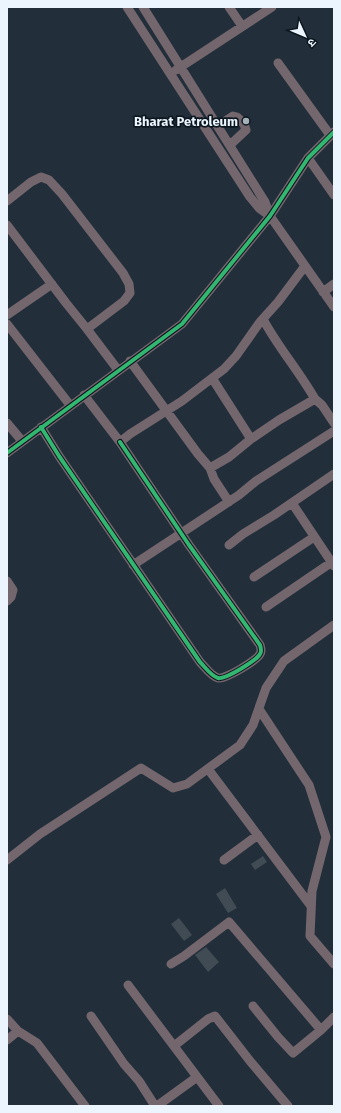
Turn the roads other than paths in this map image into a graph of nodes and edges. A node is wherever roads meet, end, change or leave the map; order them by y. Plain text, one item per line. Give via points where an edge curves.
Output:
1 (127, 7) edge
2 (143, 7) edge
3 (229, 7) edge
4 (272, 7) edge
5 (242, 26) junction
6 (278, 63) dead end
7 (181, 67) junction
8 (171, 73) junction
9 (218, 126) junction
10 (332, 134) edge
11 (230, 145) junction
12 (308, 158) junction
13 (334, 195) edge
14 (7, 201) edge
15 (270, 216) junction
16 (7, 225) edge
17 (305, 266) junction
18 (52, 284) junction
19 (334, 284) edge
20 (323, 292) junction
21 (334, 307) edge
22 (7, 315) edge
23 (263, 319) junction
24 (7, 324) edge
25 (87, 329) junction
26 (130, 361) junction
27 (118, 370) junction
28 (212, 378) junction
29 (84, 395) junction
30 (315, 399) junction
31 (70, 406) junction
32 (166, 411) junction
33 (7, 423) edge
34 (334, 423) edge
35 (41, 427) junction
36 (334, 431) edge
37 (251, 439) junction
38 (22, 441) junction
39 (120, 442) junction
40 (7, 452) edge
41 (210, 468) junction
42 (334, 474) edge
43 (229, 502) junction
44 (292, 503) junction
45 (180, 532) junction
46 (314, 537) junction
47 (229, 545) dead end
48 (133, 564) junction
49 (333, 564) edge
50 (254, 577) dead end
51 (7, 581) edge
52 (7, 601) edge
53 (266, 607) dead end
54 (334, 625) edge
55 (259, 709) junction
56 (208, 769) junction
57 (258, 835) junction
58 (7, 860) edge
59 (224, 860) dead end
60 (311, 906) junction
61 (171, 964) dead end
62 (334, 964) edge
63 (128, 985) dead end
64 (253, 1006) dead end
65 (92, 1016) dead end
66 (334, 1017) edge
67 (7, 1019) edge
68 (321, 1030) junction
69 (18, 1031) junction
70 (7, 1040) edge
71 (174, 1046) junction
72 (197, 1077) junction
73 (85, 1106) edge
74 (156, 1106) edge
75 (219, 1106) edge
76 (288, 1106) edge

1 - 8 street
2 - 7 street
3 - 5 street
4 - 5 street
5 - 7 street
6 - 10 street
7 - 8 street
7 - 9 street
8 - 15 street via 250,197
9 - 11 street
9 - 11 street via 233,116 244,124 246,130
10 - 12 street
11 - 15 street via 265,202
12 - 13 street
12 - 15 street
14 - 25 street via 31,182 41,177 49,180 126,279 130,293 124,301
15 - 17 street
15 - 26 street via 182,324
16 - 18 street
17 - 20 street
17 - 23 street
18 - 22 street
18 - 25 street
19 - 20 street
20 - 21 street
23 - 28 street via 236,356
23 - 30 street
24 - 31 street
25 - 27 street
26 - 27 street
26 - 32 street
27 - 29 street
28 - 32 street
28 - 37 street
29 - 31 street
29 - 39 street
30 - 34 street
30 - 37 street
31 - 35 street
32 - 39 street
32 - 41 street
33 - 38 street
35 - 38 street
35 - 48 street
36 - 43 street
37 - 41 street via 230,457
38 - 40 street
39 - 45 street
41 - 43 street
42 - 44 street
43 - 45 street
44 - 46 street
44 - 47 street
45 - 48 street
45 - 48 street via 260,645 260,654 250,662 222,679 213,676 187,644
46 - 49 street
46 - 50 street
49 - 53 street
51 - 52 street via 13,590
54 - 55 street via 284,661 266,688
55 - 56 street via 253,725 240,745
55 - 60 street via 309,785 326,837 312,891
56 - 57 street
56 - 58 street via 188,784 173,788 141,768 40,834
57 - 59 street
57 - 60 street
60 - 62 street via 310,936
61 - 68 street via 229,922
63 - 71 street
64 - 68 street via 293,1053
65 - 74 street
66 - 68 street
67 - 69 street
69 - 70 street
69 - 73 street via 37,1043
71 - 72 street
71 - 76 street via 215,1016
72 - 74 street
72 - 75 street

